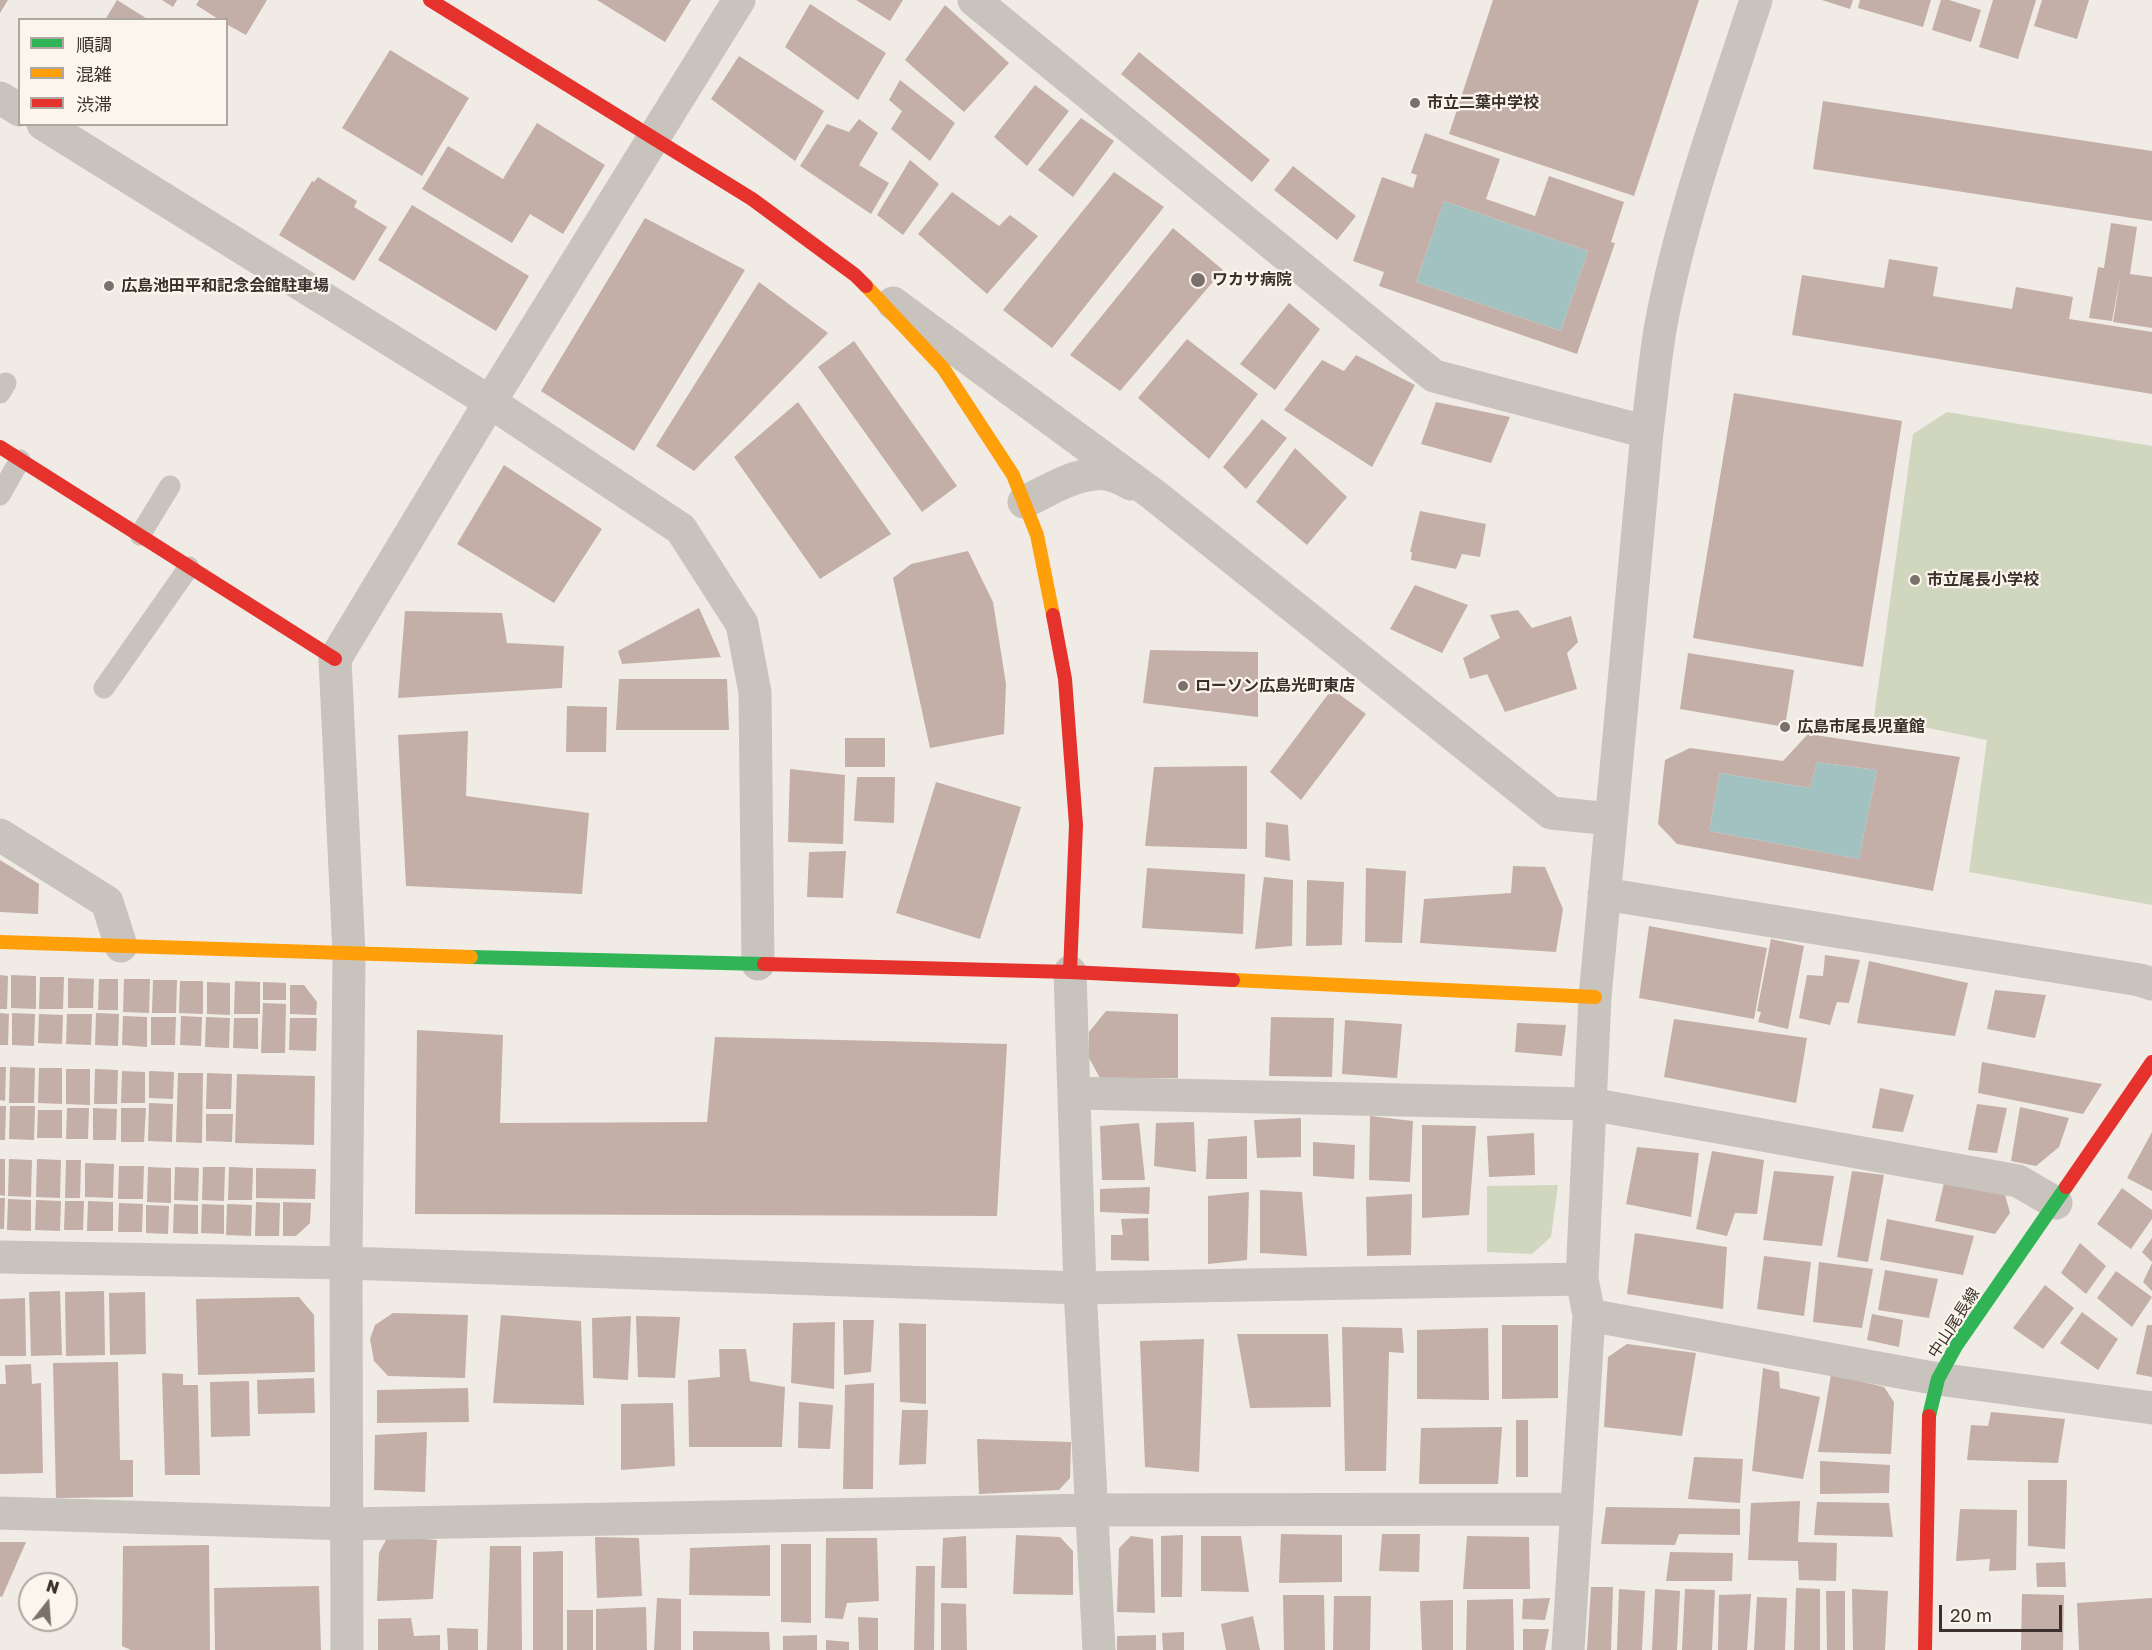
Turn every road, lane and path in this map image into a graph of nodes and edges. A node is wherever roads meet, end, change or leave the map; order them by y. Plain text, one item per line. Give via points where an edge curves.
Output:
1 (430, 0) edge
2 (740, 0) edge
3 (974, 0) edge
4 (1756, 0) edge
5 (0, 98) edge
6 (18, 109) edge
7 (46, 126) edge
8 (654, 139) junction
9 (855, 275) junction
10 (490, 402) junction
11 (1647, 432) junction
12 (0, 447) edge
13 (20, 460) junction
14 (170, 486) dead end
15 (0, 495) edge
16 (1154, 495) junction
17 (1024, 502) junction
18 (140, 535) junction
19 (189, 567) junction
20 (335, 659) junction
21 (105, 688) dead end
22 (1611, 819) junction
23 (0, 835) edge
24 (1604, 894) junction
25 (0, 942) edge
26 (121, 946) junction
27 (349, 954) junction
28 (758, 964) junction
29 (1070, 972) junction
30 (2152, 984) edge
31 (1595, 997) junction
32 (2152, 1062) edge
33 (1074, 1093) junction
34 (1590, 1104) junction
35 (2056, 1203) junction
36 (0, 1257) edge
37 (346, 1263) junction
38 (1582, 1279) junction
39 (1080, 1288) junction
40 (1589, 1315) junction
41 (1938, 1379) junction
42 (2152, 1408) edge
43 (1577, 1509) junction
44 (1091, 1510) junction
45 (0, 1513) edge
46 (348, 1524) junction
47 (347, 1650) edge
48 (1099, 1650) edge
49 (1568, 1650) edge
50 (1925, 1650) edge

1 - 8 street
2 - 8 street
3 - 11 street via 1434,376
4 - 11 street via 1688,210 1662,318
5 - 6 street
7 - 10 street
8 - 9 street via 752,199
8 - 10 street
9 - 16 street
9 - 17 street via 943,368 1013,475
10 - 20 street
10 - 28 street via 681,529 742,624 755,692
11 - 22 street
12 - 13 street
13 - 15 lane
13 - 18 street
14 - 18 lane
16 - 17 street via 1117,477 1096,473
16 - 22 street via 1551,813
17 - 29 street via 1037,535 1065,679 1076,825
18 - 19 street
19 - 20 street
19 - 21 lane
20 - 27 street
22 - 24 street
23 - 26 street via 107,902
24 - 30 street
24 - 31 street
25 - 26 street
26 - 27 street
27 - 28 street
27 - 37 street
28 - 29 street
29 - 31 street
29 - 33 street
31 - 34 street
32 - 35 street, 中山尾長線
33 - 34 street
33 - 39 street
34 - 35 street via 2018,1181
34 - 38 street
35 - 41 street, 中山尾長線 via 1956,1346
36 - 37 street
37 - 39 street
37 - 46 street
38 - 39 street
38 - 40 street
39 - 44 street
40 - 41 street
40 - 43 street
41 - 42 street
41 - 50 street, 中山尾長線 via 1929,1417
43 - 44 street
43 - 49 street
44 - 46 street
44 - 48 street
45 - 46 street
46 - 47 street

